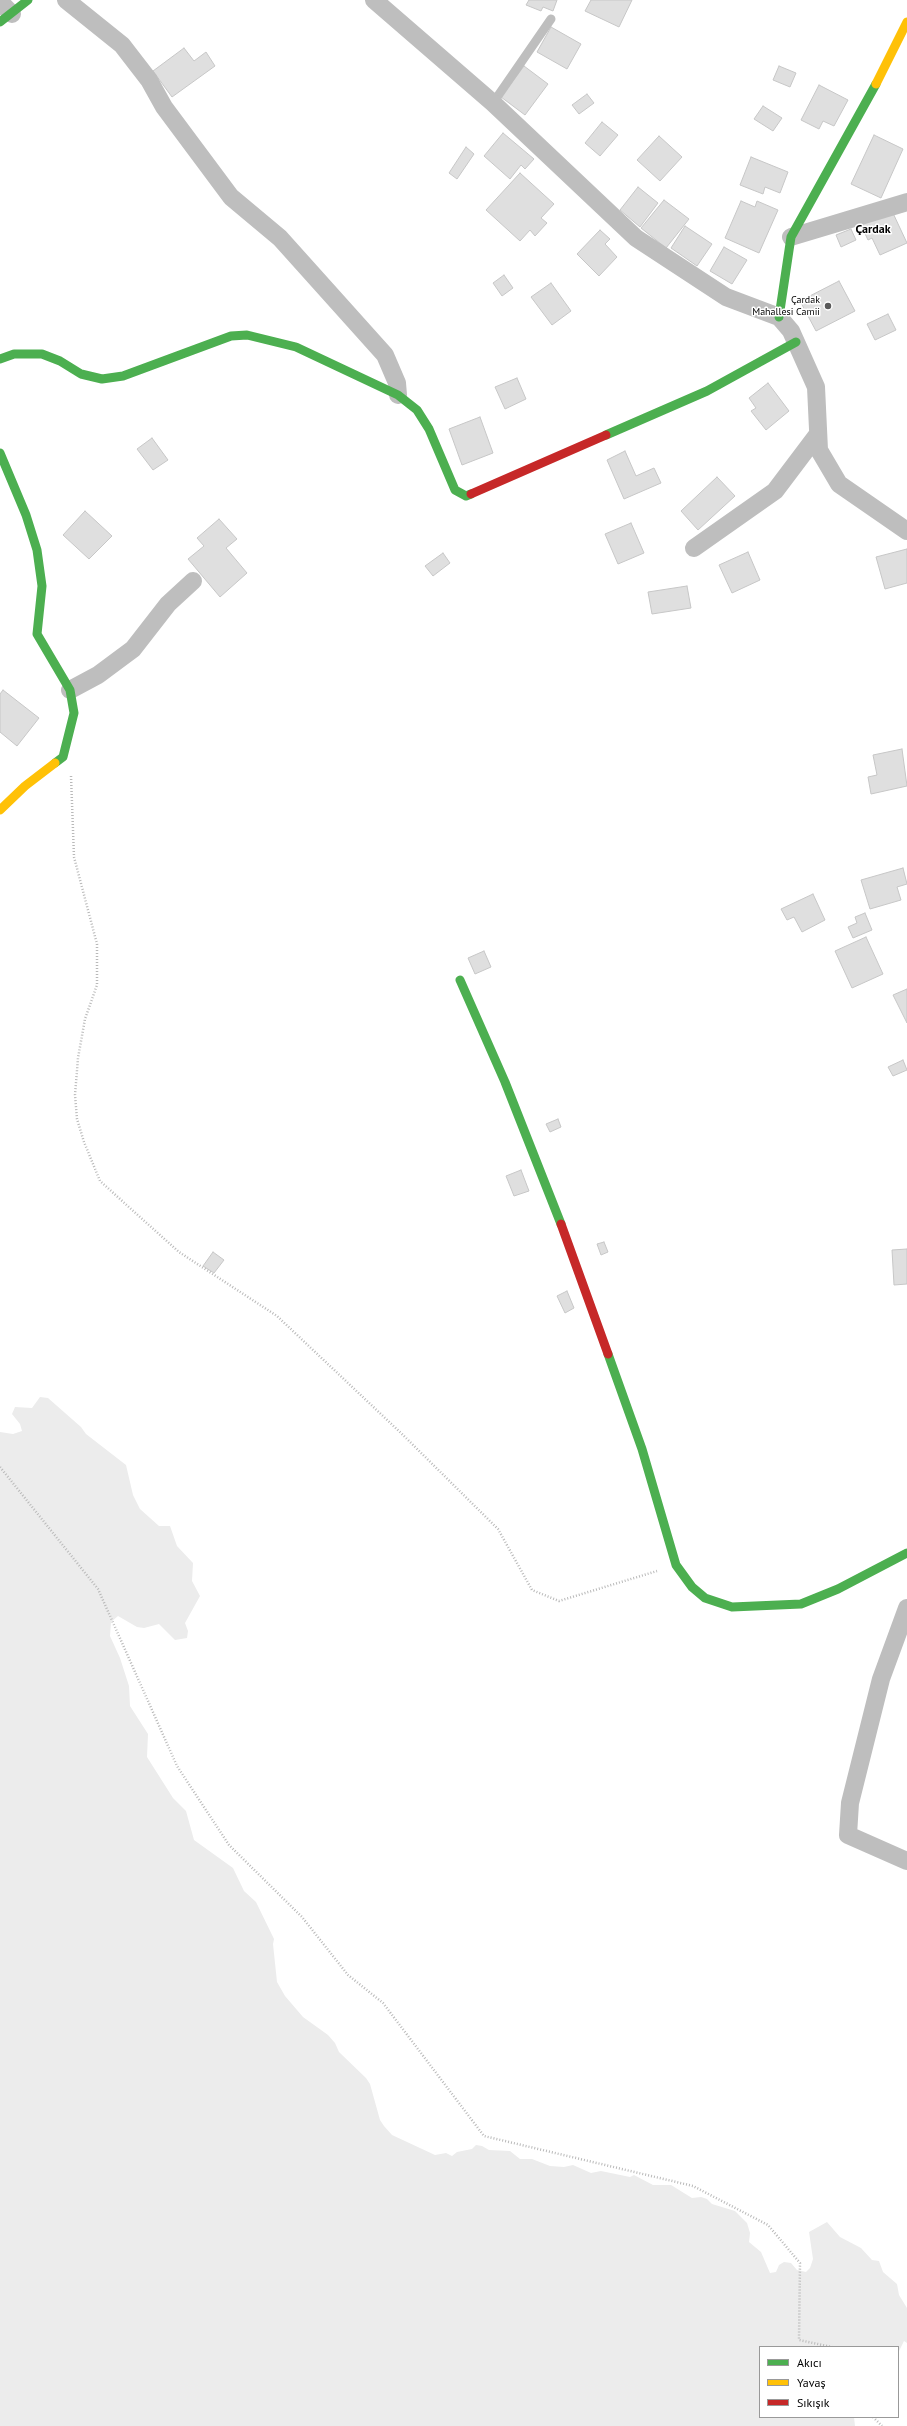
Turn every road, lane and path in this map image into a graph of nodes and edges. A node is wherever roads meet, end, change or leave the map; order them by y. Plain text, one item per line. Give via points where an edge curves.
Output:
1 (28, 0) edge
2 (66, 0) edge
3 (374, 0) edge
4 (4, 13) edge
5 (551, 19) dead end
6 (907, 22) edge
7 (493, 103) junction
8 (907, 202) edge
9 (791, 237) junction
10 (779, 317) junction
11 (796, 342) junction
12 (0, 359) edge
13 (398, 395) junction
14 (818, 434) junction
15 (0, 452) edge
16 (907, 531) edge
17 (694, 548) dead end
18 (193, 580) dead end
19 (70, 690) junction
20 (63, 757) junction
21 (0, 810) edge
22 (460, 980) dead end
23 (0, 1467) edge
24 (907, 1553) edge
25 (676, 1565) junction
26 (907, 1608) edge
27 (907, 1861) edge
28 (827, 2346) edge
29 (875, 2418) edge
30 (882, 2426) edge

1 - 4 street
2 - 13 street via 122,45 231,196 280,238 385,355 397,384
3 - 7 street
5 - 7 lane
6 - 9 street via 835,161
7 - 10 street via 636,238 726,297
8 - 9 street
9 - 10 street
10 - 11 street via 791,331
11 - 13 street via 707,392 466,496 455,490 429,429 417,410
11 - 14 street via 816,387
12 - 13 street via 14,354 42,354 81,374 102,379 123,376 231,336 247,335 296,347
14 - 16 street via 819,450 839,484
14 - 17 street via 775,491
15 - 19 street via 26,515 37,550 42,586 37,634
18 - 19 street via 168,604 133,649 98,675
19 - 20 street via 74,713
20 - 21 street via 25,786
20 - 25 path via 72,777 74,857 97,944 97,985 85,1019 75,1095 77,1119 90,1161 100,1181 179,1252 277,1316 402,1434 498,1530 532,1590 560,1601
22 - 25 street via 552,1199 642,1449
23 - 28 path via 98,1589 177,1766 229,1845 302,1917 348,1975 383,2003 484,2136 693,2186 768,2225 800,2263 799,2340
24 - 25 street via 838,1589 801,1604 732,1607 705,1598 692,1587
26 - 27 street via 881,1679 850,1803 848,1835
29 - 30 path

